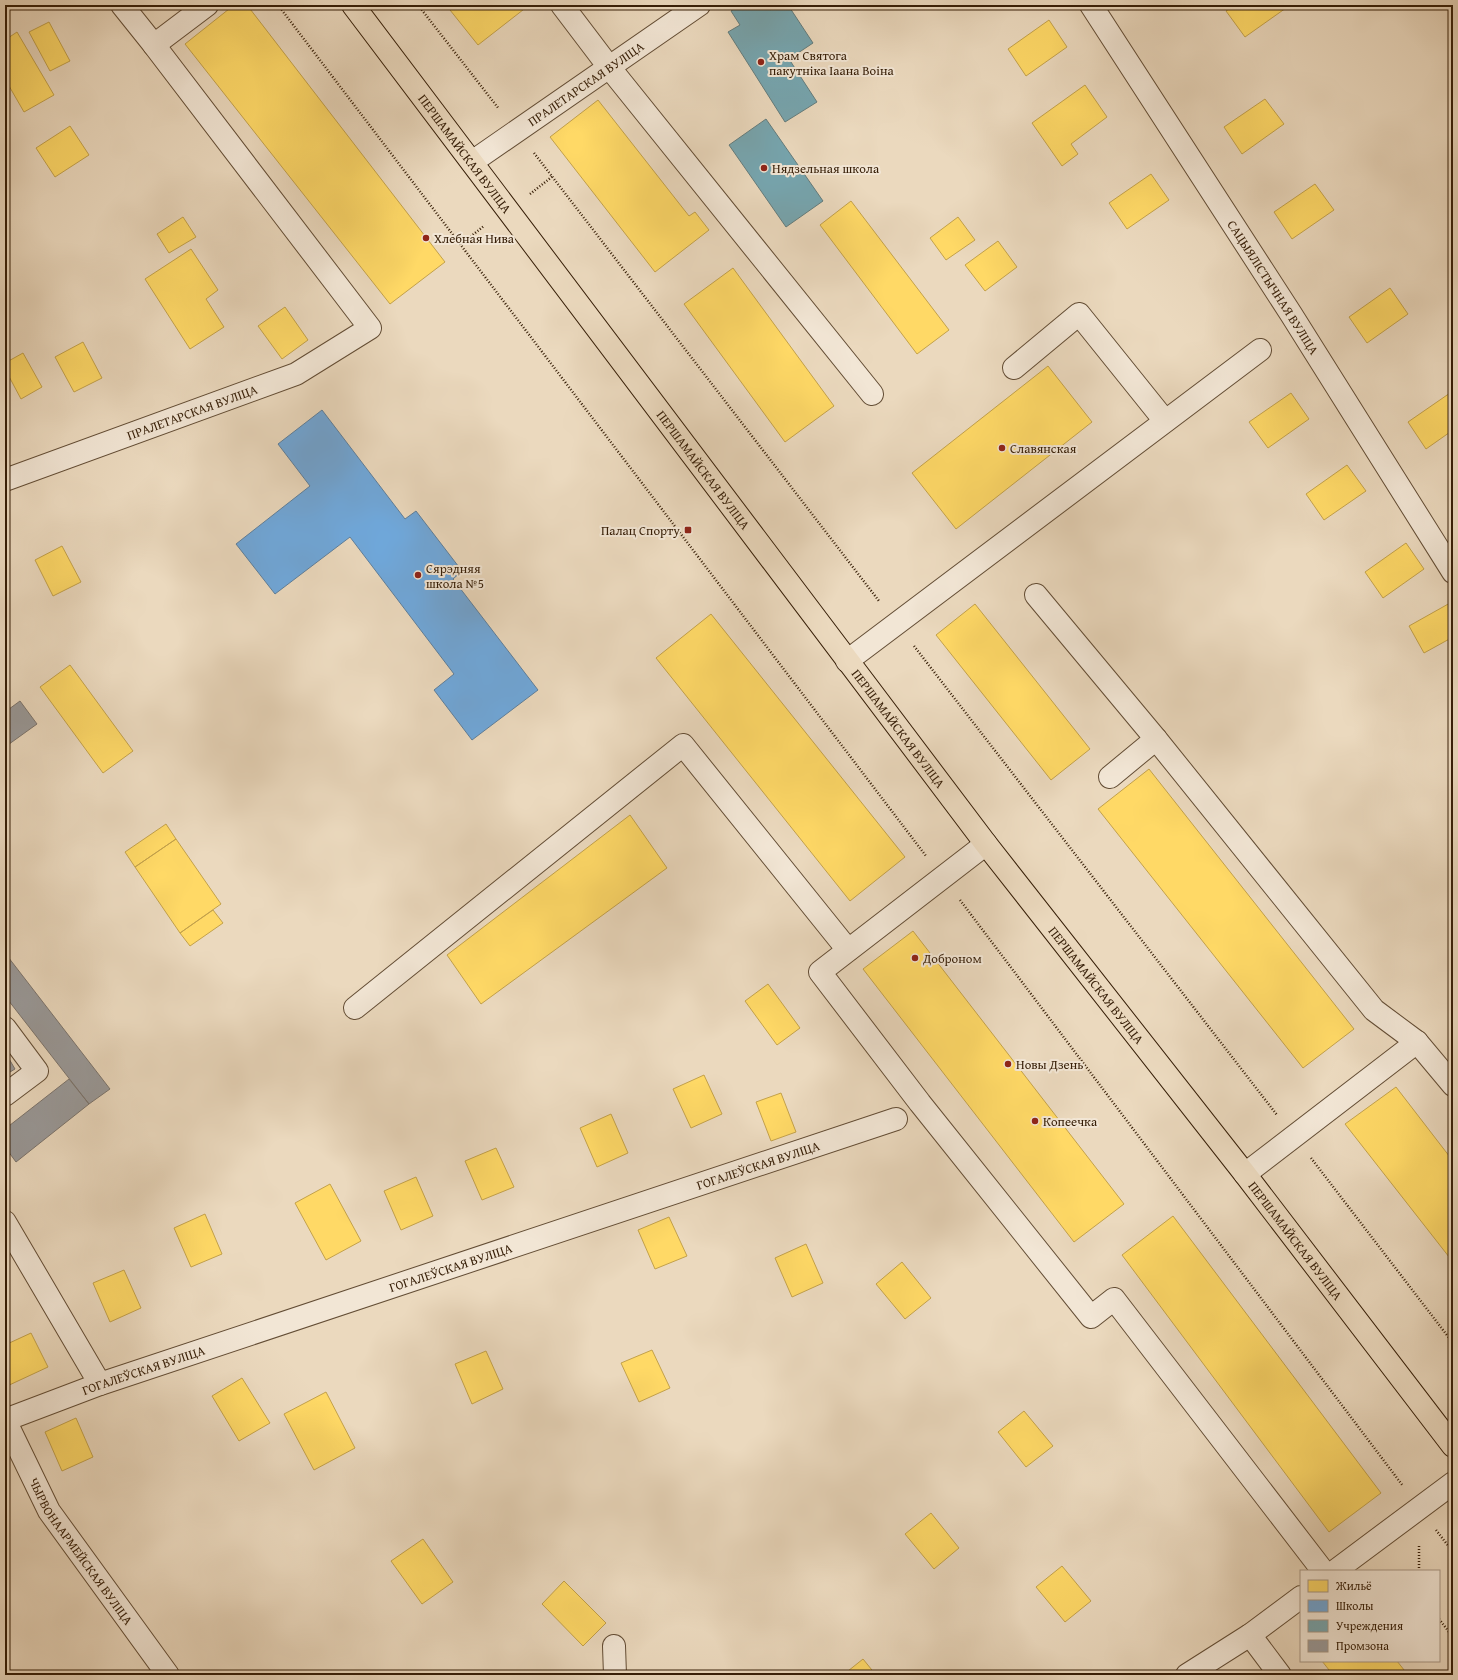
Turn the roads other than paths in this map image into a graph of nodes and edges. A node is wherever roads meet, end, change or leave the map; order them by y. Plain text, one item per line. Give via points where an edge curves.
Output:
1 (122, 5) edge
2 (207, 5) edge
3 (352, 5) edge
4 (562, 5) edge
5 (700, 5) edge
6 (1091, 5) edge
7 (154, 45) junction
8 (609, 67) junction
9 (472, 162) junction
10 (1260, 350) dead end
11 (1014, 368) dead end
12 (872, 394) dead end
13 (1165, 421) junction
14 (5, 480) edge
15 (1453, 572) edge
16 (1036, 594) dead end
17 (847, 661) junction
18 (1156, 739) junction
19 (1110, 777) dead end
20 (986, 844) junction
21 (848, 950) junction
22 (355, 1008) dead end
23 (5, 1028) edge
24 (1417, 1042) junction
25 (1453, 1085) edge
26 (5, 1095) edge
27 (896, 1119) dead end
28 (1245, 1174) junction
29 (5, 1222) edge
30 (100, 1384) junction
31 (5, 1420) edge
32 (1453, 1446) edge
33 (1453, 1483) edge
34 (1322, 1570) edge
35 (1336, 1570) edge
36 (1300, 1598) edge
37 (1250, 1635) junction
38 (614, 1646) dead end
39 (168, 1675) edge
40 (615, 1675) edge
41 (1187, 1675) edge
42 (1280, 1675) edge

1 - 7 street
2 - 7 street
3 - 9 main road, ПЕРШАМАЙСКАЯ ВУЛІЦА
4 - 8 street
5 - 8 street, ПРАЛЕТАРСКАЯ ВУЛІЦА
6 - 15 street, САЦЫЯЛІСТЫЧНАЯ ВУЛІЦА via 1291,314
7 - 14 street, ПРАЛЕТАРСКАЯ ВУЛІЦА via 370,328 296,374
8 - 9 street, ПРАЛЕТАРСКАЯ ВУЛІЦА
8 - 12 street
9 - 17 main road, ПЕРШАМАЙСКАЯ ВУЛІЦА
10 - 13 street
11 - 13 street via 1079,314
13 - 17 street
16 - 18 street
17 - 20 main road, ПЕРШАМАЙСКАЯ ВУЛІЦА
18 - 19 street
18 - 24 street via 1374,1010
20 - 21 street
20 - 28 main road, ПЕРШАМАЙСКАЯ ВУЛІЦА
21 - 22 street via 684,745
21 - 34 street via 820,972 824,979 1091,1317 1114,1300
23 - 26 street via 37,1071
24 - 25 street
24 - 28 street
27 - 30 street, ГОГАЛЕЎСКАЯ ВУЛІЦА
28 - 32 main road, ПЕРШАМАЙСКАЯ ВУЛІЦА
29 - 30 street
30 - 31 street, ГОГАЛЕЎСКАЯ ВУЛІЦА
31 - 39 street, ЧЫРВОНААРМЕЙСКАЯ ВУЛІЦА via 49,1511
33 - 35 street
36 - 37 street
37 - 41 street
37 - 42 street
38 - 40 street

